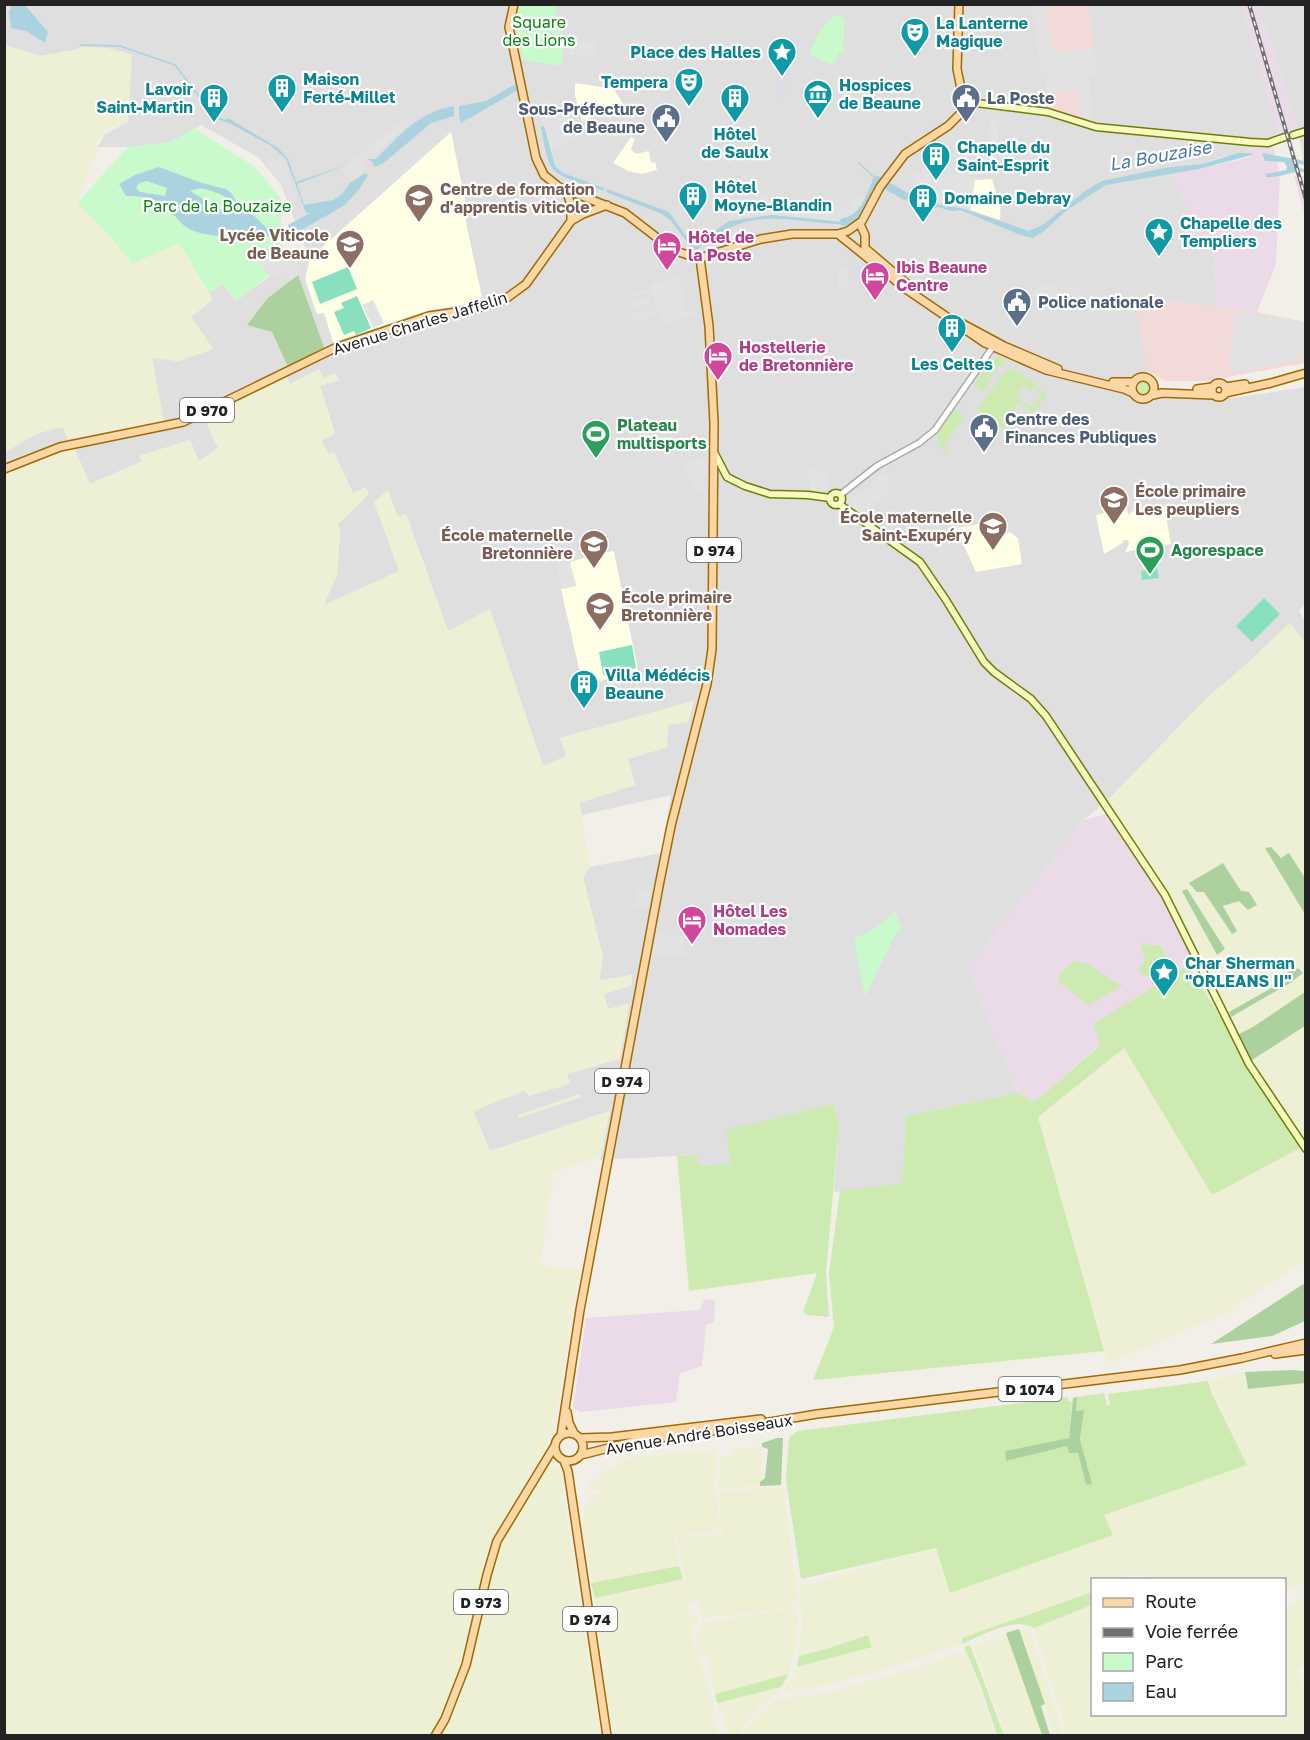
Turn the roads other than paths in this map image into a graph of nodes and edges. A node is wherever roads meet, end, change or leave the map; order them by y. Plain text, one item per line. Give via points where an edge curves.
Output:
1 (514, 4) edge
2 (959, 4) edge
3 (963, 93) junction
4 (976, 103) junction
5 (963, 108) junction
6 (1305, 131) edge
7 (1293, 135) dead end
8 (1285, 137) dead end
9 (566, 190) junction
10 (607, 206) junction
11 (571, 221) junction
12 (860, 224) junction
13 (838, 234) junction
14 (700, 258) junction
15 (995, 345) junction
16 (1305, 372) edge
17 (1134, 382) junction
18 (1154, 385) junction
19 (1225, 390) junction
20 (1213, 391) junction
21 (1133, 393) junction
22 (1153, 395) junction
23 (715, 454) junction
24 (4, 469) edge
25 (714, 477) junction
26 (727, 477) junction
27 (840, 495) junction
28 (830, 498) junction
29 (839, 504) junction
30 (1305, 1149) edge
31 (1305, 1343) edge
32 (1305, 1350) edge
33 (1242, 1358) junction
34 (567, 1395) junction
35 (817, 1414) junction
36 (561, 1435) junction
37 (577, 1435) junction
38 (554, 1448) junction
39 (579, 1457) junction
40 (562, 1459) junction
41 (538, 1473) junction
42 (573, 1502) junction
43 (435, 1736) edge
44 (606, 1736) edge

1 - 9 main road via 510,27 538,164 547,178
2 - 3 main road via 957,69
3 - 4 main road
3 - 5 main road
4 - 5 main road
4 - 8 main road via 1048,112 1096,127 1268,143
5 - 12 main road via 954,121 907,152 886,177
6 - 7 main road
9 - 10 main road
9 - 11 main road
10 - 11 main road
10 - 14 main road via 634,219 673,250
11 - 24 main road, Avenue Charles Jaffelin / D 970 via 526,284 504,300 429,316 335,348 183,423 60,447
12 - 13 main road
12 - 15 main road via 865,248 925,299
13 - 14 main road via 761,239
13 - 15 main road via 958,326
14 - 23 main road, D 974 via 709,326
15 - 17 main road via 1061,370 1113,382
15 - 21 main road via 1046,370
15 - 27 street via 935,430 887,459
16 - 19 main road via 1271,383
17 - 18 main road via 1146,377
17 - 21 main road
18 - 20 main road
18 - 22 main road
19 - 20 main road via 1219,397
19 - 20 main road via 1218,383
20 - 22 main road
21 - 22 main road via 1141,400
23 - 25 main road, D 974
23 - 26 main road
25 - 26 main road
25 - 34 main road, D 974 via 711,664 659,886
26 - 28 main road via 770,494
27 - 28 main road
27 - 29 main road
28 - 29 main road via 833,505
29 - 30 main road via 920,562 984,662 1040,708 1165,895 1249,1064
31 - 33 main road, Avenue André Boisseaux / D 1074
32 - 33 main road, Avenue André Boisseaux / D 1074
33 - 35 main road, Avenue André Boisseaux / D 1074 via 1154,1374
34 - 36 main road, D 974
34 - 37 main road, D 974 via 568,1423
35 - 37 main road, Avenue André Boisseaux / D 1074 via 612,1437
35 - 39 main road, Avenue André Boisseaux / D 1074 via 636,1441
36 - 37 main road
36 - 38 main road
37 - 39 main road via 583,1446
38 - 40 main road
38 - 41 main road, D 973
39 - 40 main road
39 - 42 main road, D 974 via 573,1472
40 - 41 main road, D 973 via 546,1464
40 - 42 main road, D 974
41 - 43 main road, D 973 via 497,1541 466,1665
42 - 44 main road, D 974

